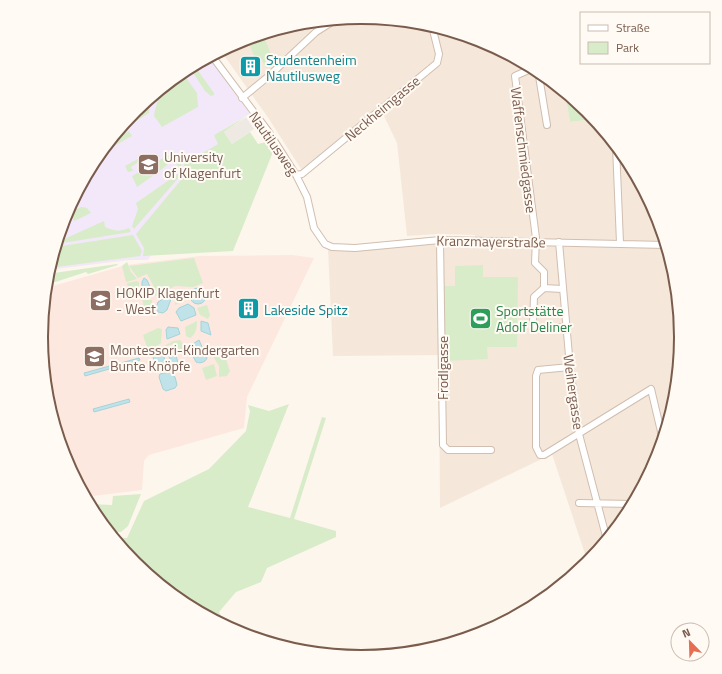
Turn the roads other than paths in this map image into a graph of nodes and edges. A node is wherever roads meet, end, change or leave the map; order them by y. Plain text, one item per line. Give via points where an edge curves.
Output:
1 (325, 27) edge
2 (434, 33) edge
3 (215, 60) edge
4 (526, 71) edge
5 (540, 80) edge
6 (242, 98) junction
7 (547, 125) dead end
8 (616, 157) edge
9 (296, 175) junction
10 (320, 238) joint
11 (440, 240) junction
12 (559, 242) junction
13 (535, 243) junction
14 (620, 243) junction
15 (660, 245) edge
16 (544, 288) junction
17 (562, 289) junction
18 (566, 327) junction
19 (570, 367) junction
20 (660, 429) edge
21 (580, 434) junction
22 (491, 450) dead end
23 (579, 503) dead end
24 (598, 504) junction
25 (626, 504) edge
26 (604, 533) edge

1 - 6 street
2 - 9 street, Neckheimgasse via 439,54 437,63 308,169
3 - 6 street, Nautilusweg
4 - 13 street, Waffenschmiedgasse via 515,76
5 - 7 street
6 - 9 street, Nautilusweg via 268,131
8 - 14 street
9 - 10 street, Nautilusweg via 307,197 314,228
10 - 11 street, Kranzmayerstraße via 325,244 340,249
11 - 13 street, Kranzmayerstraße
11 - 22 street, Frodlgasse via 443,445 448,450
12 - 13 street, Kranzmayerstraße
12 - 14 street, Kranzmayerstraße
12 - 17 street, Weihergasse
13 - 16 street via 535,263 544,272
14 - 15 street, Kranzmayerstraße
16 - 17 street
16 - 18 street via 534,297 534,326
17 - 18 street, Weihergasse
18 - 19 street, Weihergasse
19 - 21 street, Weihergasse
19 - 21 street via 538,370 536,447 540,455 544,455
20 - 21 street via 651,389
21 - 24 street, Weihergasse
23 - 24 street
24 - 25 street
24 - 26 street, Weihergasse

